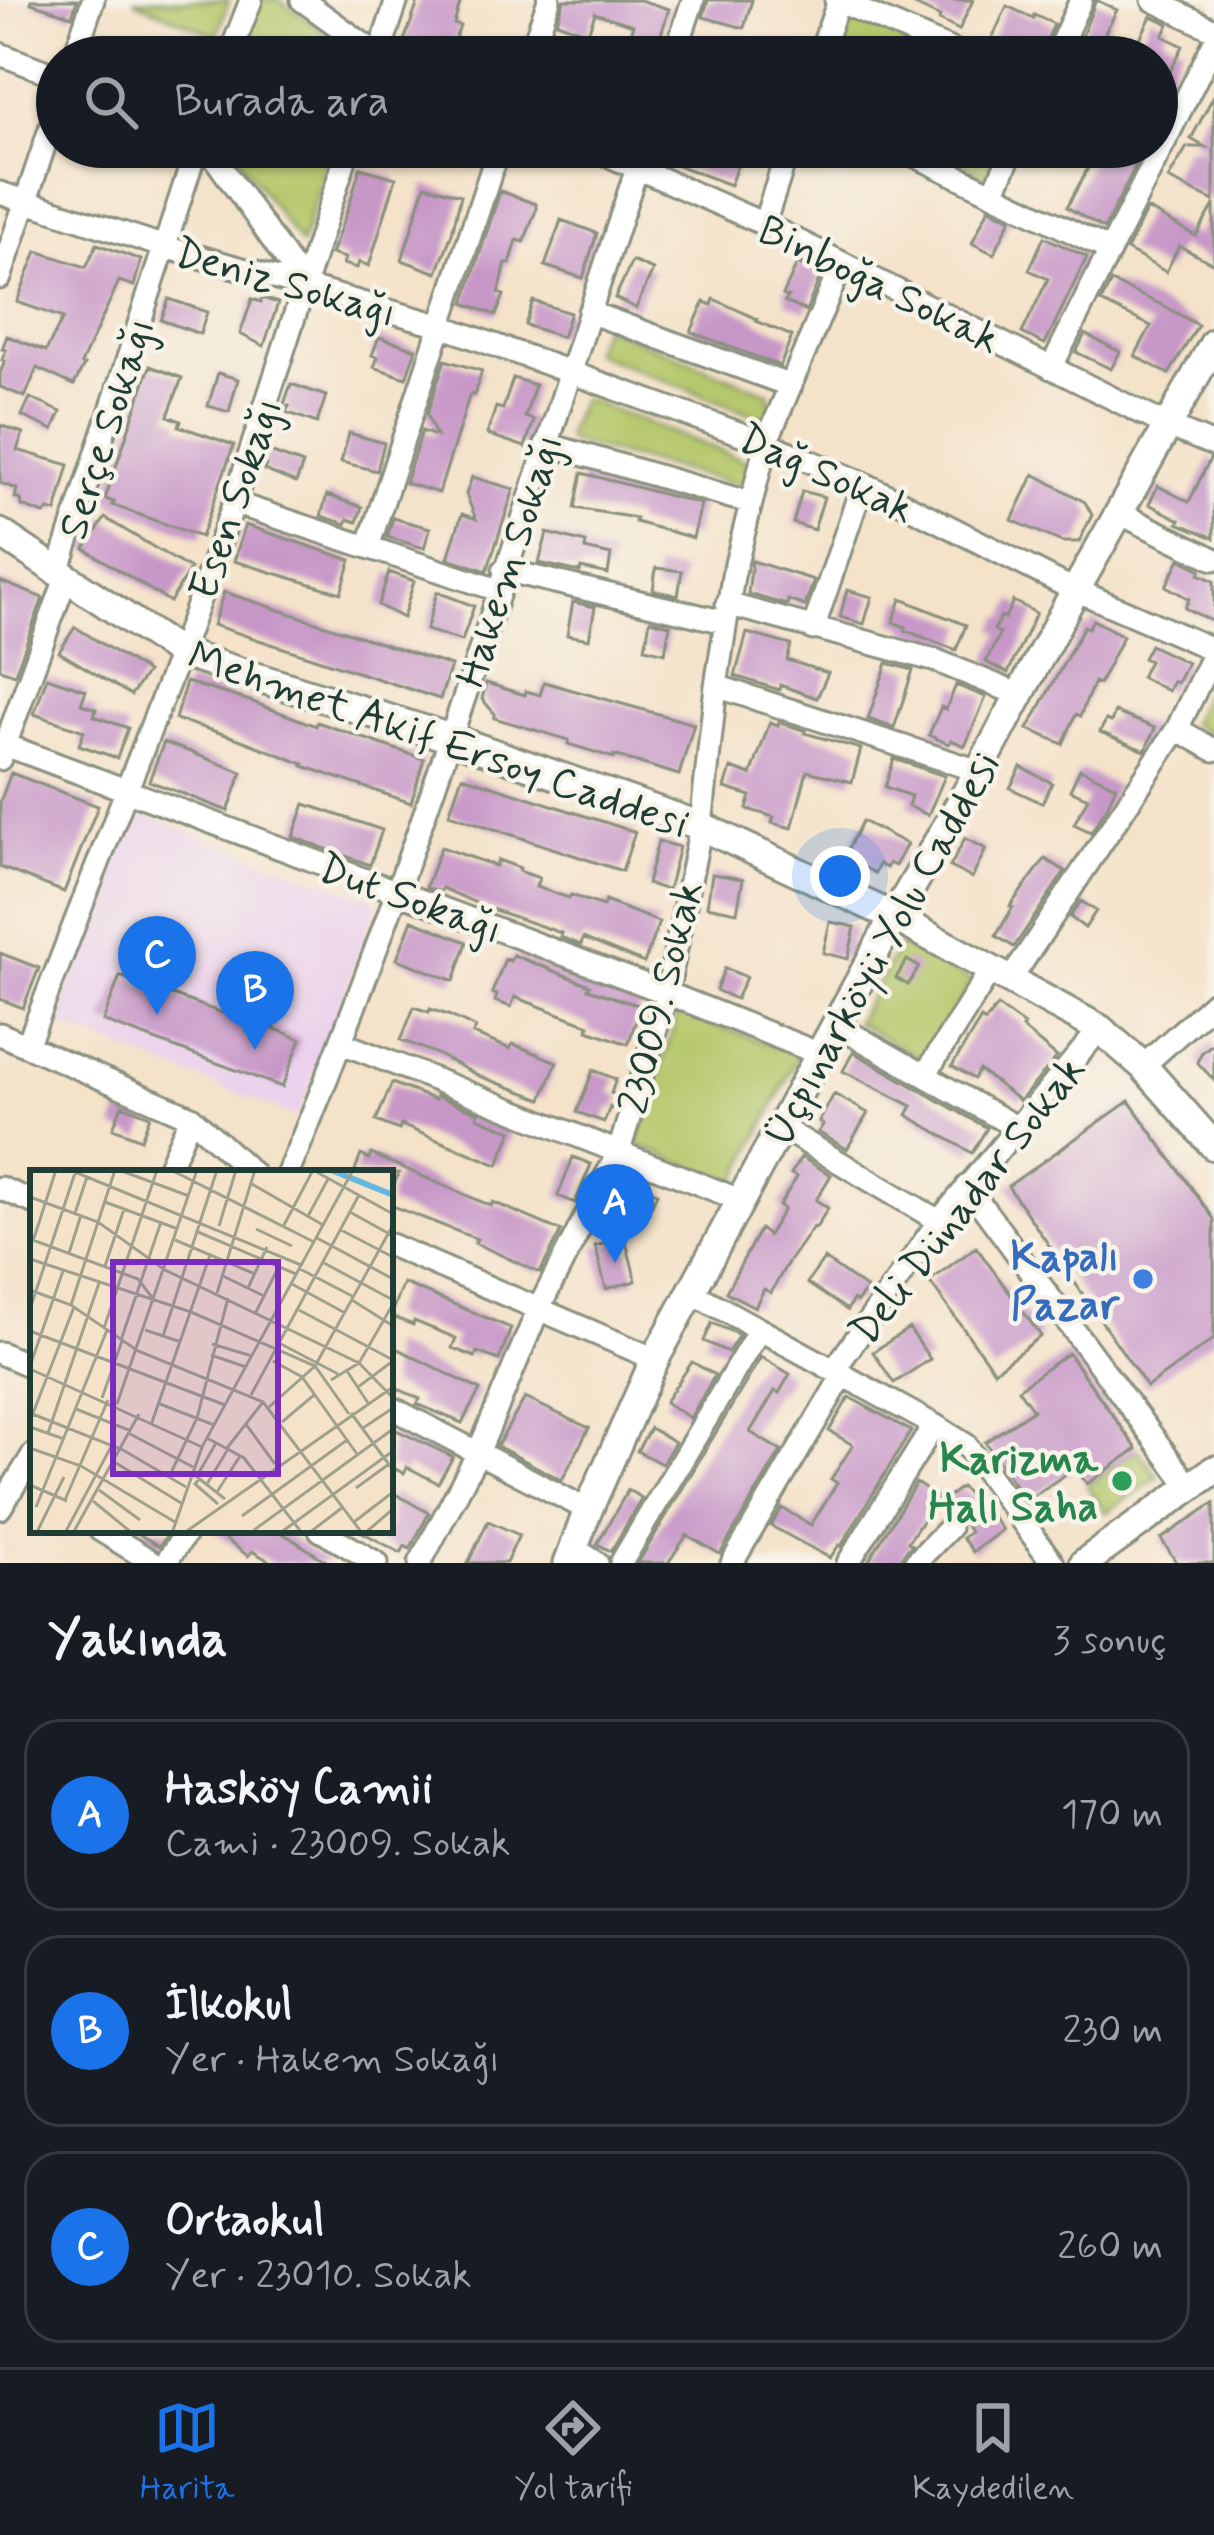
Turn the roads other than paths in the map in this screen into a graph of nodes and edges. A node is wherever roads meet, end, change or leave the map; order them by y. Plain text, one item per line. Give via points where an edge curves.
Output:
1 (93, 0) edge
2 (251, 0) edge
3 (302, 0) edge
4 (397, 0) edge
5 (549, 0) edge
6 (693, 0) edge
7 (838, 0) edge
8 (1081, 0) edge
9 (1153, 0) edge
10 (1214, 30) edge
11 (81, 36) edge
12 (238, 36) edge
13 (351, 36) edge
14 (386, 36) edge
15 (537, 36) edge
16 (681, 36) edge
17 (826, 36) edge
18 (920, 36) edge
19 (1065, 36) edge
20 (1214, 44) edge
21 (0, 55) edge
22 (36, 68) edge
23 (1178, 115) edge
24 (37, 168) edge
25 (189, 168) edge
26 (222, 168) edge
27 (343, 168) edge
28 (492, 168) edge
29 (636, 168) edge
30 (660, 168) edge
31 (782, 168) edge
32 (941, 168) edge
33 (1004, 168) edge
34 (1151, 168) edge
35 (0, 193) edge
36 (993, 193) junction
37 (26, 202) junction
38 (764, 224) junction
39 (165, 247) junction
40 (1110, 250) junction
41 (842, 264) junction
42 (0, 278) edge
43 (305, 286) junction
44 (590, 312) junction
45 (439, 325) junction
46 (1214, 343) edge
47 (1051, 368) junction
48 (570, 370) junction
49 (790, 386) junction
50 (1168, 426) junction
51 (766, 443) junction
52 (546, 444) junction
53 (1214, 445) edge
54 (863, 483) junction
55 (751, 502) junction
56 (234, 503) junction
57 (1121, 514) junction
58 (0, 533) edge
59 (368, 547) junction
60 (1214, 559) edge
61 (62, 575) junction
62 (501, 580) junction
63 (1077, 589) junction
64 (726, 613) junction
65 (813, 629) junction
66 (1214, 651) edge
67 (180, 653) junction
68 (716, 686) junction
69 (1020, 695) junction
70 (1177, 729) junction
71 (449, 739) junction
72 (2, 749) edge
73 (1214, 750) edge
74 (979, 771) junction
75 (124, 792) junction
76 (701, 826) junction
77 (398, 892) junction
78 (894, 916) junction
79 (1002, 974) junction
80 (667, 993) junction
81 (1214, 1002) edge
82 (836, 1025) junction
83 (1100, 1029) junction
84 (0, 1034) edge
85 (342, 1043) junction
86 (27, 1046) junction
87 (820, 1054) junction
88 (1143, 1066) junction
89 (926, 1075) junction
90 (191, 1117) junction
91 (781, 1127) junction
92 (1018, 1129) junction
93 (1214, 1146) edge
94 (619, 1151) junction
95 (167, 1170) edge
96 (248, 1170) edge
97 (289, 1170) edge
98 (967, 1186) junction
99 (0, 1188) edge
100 (740, 1200) junction
101 (30, 1201) edge
102 (939, 1221) junction
103 (393, 1246) edge
104 (692, 1292) junction
105 (539, 1308) junction
106 (759, 1330) junction
107 (0, 1353) edge
108 (656, 1359) junction
109 (30, 1366) edge
110 (838, 1372) junction
111 (393, 1409) edge
112 (934, 1424) junction
113 (478, 1453) junction
114 (1214, 1470) edge
115 (26, 1484) edge
116 (1190, 1487) junction
117 (0, 1508) edge
118 (588, 1510) junction
119 (949, 1528) dead end
120 (186, 1533) edge
121 (325, 1533) edge
122 (117, 1554) edge
123 (570, 1555) edge
124 (154, 1563) edge
125 (165, 1563) edge
126 (377, 1563) edge
127 (421, 1563) edge
128 (597, 1563) edge
129 (621, 1563) edge
130 (732, 1563) edge
131 (848, 1563) edge
132 (915, 1563) edge
133 (1054, 1563) edge
134 (1084, 1563) edge

1 - 11 street
2 - 12 street
3 - 13 street
4 - 14 street
5 - 15 street
6 - 16 street
7 - 17 street
7 - 18 street
8 - 19 street
9 - 10 street
20 - 23 street
21 - 22 street
24 - 37 street
25 - 39 street, Serçe Sokağı
26 - 43 street
27 - 43 street, Esen Sokağı
28 - 45 street
29 - 44 street, Hakem Sokağı
30 - 38 street, Binboğa Sokak
31 - 38 street
32 - 36 street
33 - 36 street
34 - 40 street
35 - 37 street, Deniz Sokağı
36 - 40 street
37 - 39 street, Deniz Sokağı
37 - 42 street
38 - 41 street, Binboğa Sokak
39 - 43 street, Deniz Sokağı
39 - 61 street, Serçe Sokağı
40 - 47 street
41 - 47 street, Binboğa Sokak
41 - 49 street, 23009. Sokak
43 - 45 street, Deniz Sokağı
43 - 56 street, Esen Sokağı
44 - 48 street, Hakem Sokağı
44 - 49 street
45 - 48 street, Deniz Sokağı
45 - 59 street
46 - 50 main road, Üçpınarköyü Yolu Caddesi
47 - 50 street, Binboğa Sokak
48 - 51 street, Dağ Sokak
48 - 52 street, Hakem Sokağı
49 - 51 street, 23009. Sokak
50 - 53 street, Binboğa Sokak
50 - 57 main road, Üçpınarköyü Yolu Caddesi
51 - 54 street, Dağ Sokak
51 - 55 street, 23009. Sokak
52 - 55 street
52 - 62 street, Hakem Sokağı
54 - 63 street, Dağ Sokak
54 - 65 street
55 - 64 street, 23009. Sokak
56 - 59 street
56 - 67 street, Esen Sokağı
57 - 60 street
57 - 63 main road, Üçpınarköyü Yolu Caddesi
58 - 61 main road, Mehmet Akif Ersoy Caddesi
59 - 62 street
61 - 67 main road, Mehmet Akif Ersoy Caddesi
61 - 72 street, Serçe Sokağı
62 - 64 street
62 - 71 street, Hakem Sokağı
63 - 66 street, Dağ Sokak
63 - 69 main road, Üçpınarköyü Yolu Caddesi
64 - 65 street
64 - 68 street, 23009. Sokak
65 - 69 street via 937,661
66 - 70 street
67 - 71 main road, Mehmet Akif Ersoy Caddesi
67 - 75 street, Esen Sokağı
68 - 74 street
68 - 76 street, 23009. Sokak
69 - 74 main road, Üçpınarköyü Yolu Caddesi
70 - 73 street
70 - 79 street
71 - 76 main road, Mehmet Akif Ersoy Caddesi
71 - 77 street, Hakem Sokağı
72 - 75 street, Dut Sokağı
74 - 78 main road, Üçpınarköyü Yolu Caddesi
75 - 77 street, Dut Sokağı
75 - 86 street, Esen Sokağı
76 - 78 main road, Mehmet Akif Ersoy Caddesi
76 - 80 street, 23009. Sokak
77 - 80 street, Dut Sokağı
77 - 85 street, Hakem Sokağı
78 - 79 main road, Mehmet Akif Ersoy Caddesi
78 - 82 main road, Üçpınarköyü Yolu Caddesi
79 - 83 main road, Mehmet Akif Ersoy Caddesi
79 - 89 street
80 - 87 street, Dut Sokağı
80 - 94 street, 23009. Sokak
81 - 88 street
82 - 87 main road, Üçpınarköyü Yolu Caddesi
82 - 89 street
83 - 88 main road, Mehmet Akif Ersoy Caddesi
83 - 92 street, Deli Dünadar Sokak
84 - 86 street
85 - 94 street
85 - 97 street, Hakem Sokağı
86 - 90 street
87 - 91 main road, Üçpınarköyü Yolu Caddesi
88 - 93 main road, Mehmet Akif Ersoy Caddesi
89 - 92 street
90 - 95 street
90 - 96 street
91 - 100 main road, Üçpınarköyü Yolu Caddesi
91 - 102 street
92 - 98 street, Deli Dünadar Sokak
94 - 100 street
94 - 105 street, 23009. Sokak
98 - 102 street, Deli Dünadar Sokak
98 - 116 street
99 - 101 street
100 - 104 main road, Üçpınarköyü Yolu Caddesi
102 - 110 street, Deli Dünadar Sokak
103 - 105 street
104 - 106 street
104 - 108 main road, Üçpınarköyü Yolu Caddesi
105 - 108 street
105 - 113 street, 23009. Sokak
106 - 110 street
106 - 129 street
107 - 109 street
108 - 118 main road, Üçpınarköyü Yolu Caddesi
110 - 112 street
110 - 130 street, Deli Dünadar Sokak
111 - 113 street
112 - 131 street
112 - 133 street via 966,1445
113 - 118 street
113 - 127 street, 23009. Sokak
114 - 116 main road
115 - 117 street
116 - 134 main road
118 - 123 main road, Üçpınarköyü Yolu Caddesi
119 - 132 street
120 - 125 street
121 - 126 street
122 - 124 street
123 - 128 street

